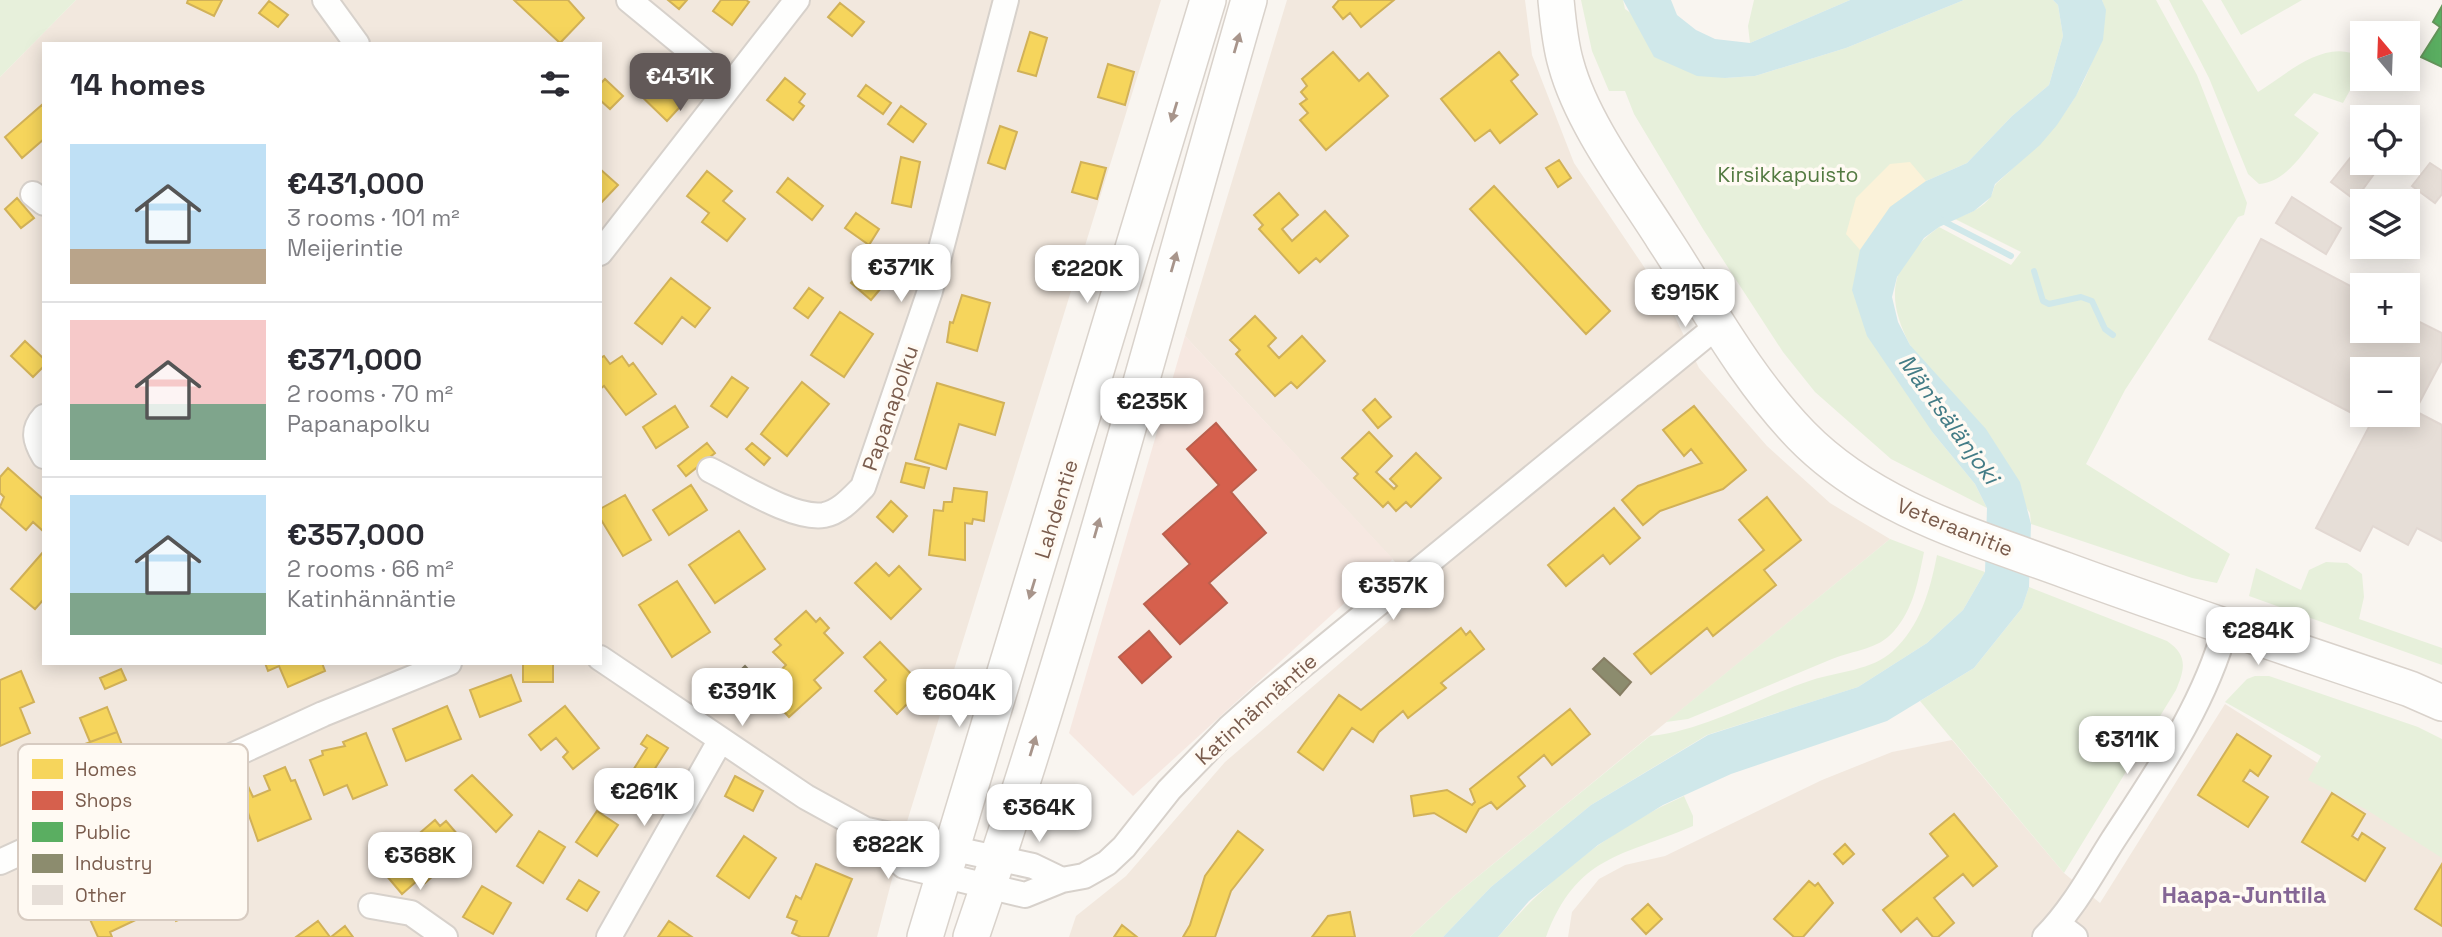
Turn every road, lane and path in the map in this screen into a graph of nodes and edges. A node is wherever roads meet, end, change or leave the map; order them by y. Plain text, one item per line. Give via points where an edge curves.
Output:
1 (325, 0) edge
2 (629, 0) edge
3 (797, 0) edge
4 (1006, 0) edge
5 (1208, 0) edge
6 (1249, 0) edge
7 (1556, 0) edge
8 (356, 42) edge
9 (731, 84) junction
10 (602, 250) edge
11 (1716, 327) junction
12 (42, 419) edge
13 (42, 451) edge
14 (710, 470) dead end
15 (2226, 626) junction
16 (602, 659) edge
17 (444, 665) edge
18 (2442, 703) edge
19 (720, 741) junction
20 (248, 748) edge
21 (18, 854) edge
22 (0, 862) edge
23 (946, 862) junction
24 (994, 873) junction
25 (371, 906) dead end
26 (2059, 933) edge
27 (445, 937) edge
28 (609, 937) edge
29 (925, 937) edge
30 (971, 937) edge

1 - 8 street
2 - 9 street
3 - 9 street
4 - 14 street, Papanapolku via 930,291 863,487 846,505 826,515 803,515
5 -> 23 main road, Lahdentie
24 -> 6 main road, Lahdentie
7 - 11 main road, Veteraanitie via 1566,65 1586,111
9 - 10 street
11 - 15 main road, Veteraanitie via 1801,435 1832,462 1905,509
11 - 24 street, Katinhännäntie via 1247,712 1169,790 1107,863 1084,876 1062,880 1032,866
12 - 13 street via 35,434
15 - 18 main road, Veteraanitie
15 - 26 street via 2214,667 2187,726
16 - 19 street, Katinhännäntie
17 - 20 street
19 - 23 street, Katinhännäntie via 866,830 904,866
19 - 28 street
21 - 22 street
23 - 24 street, Katinhännäntie
23 - 29 main road, Lahdentie
24 - 30 main road, Lahdentie
25 - 27 street via 411,913

